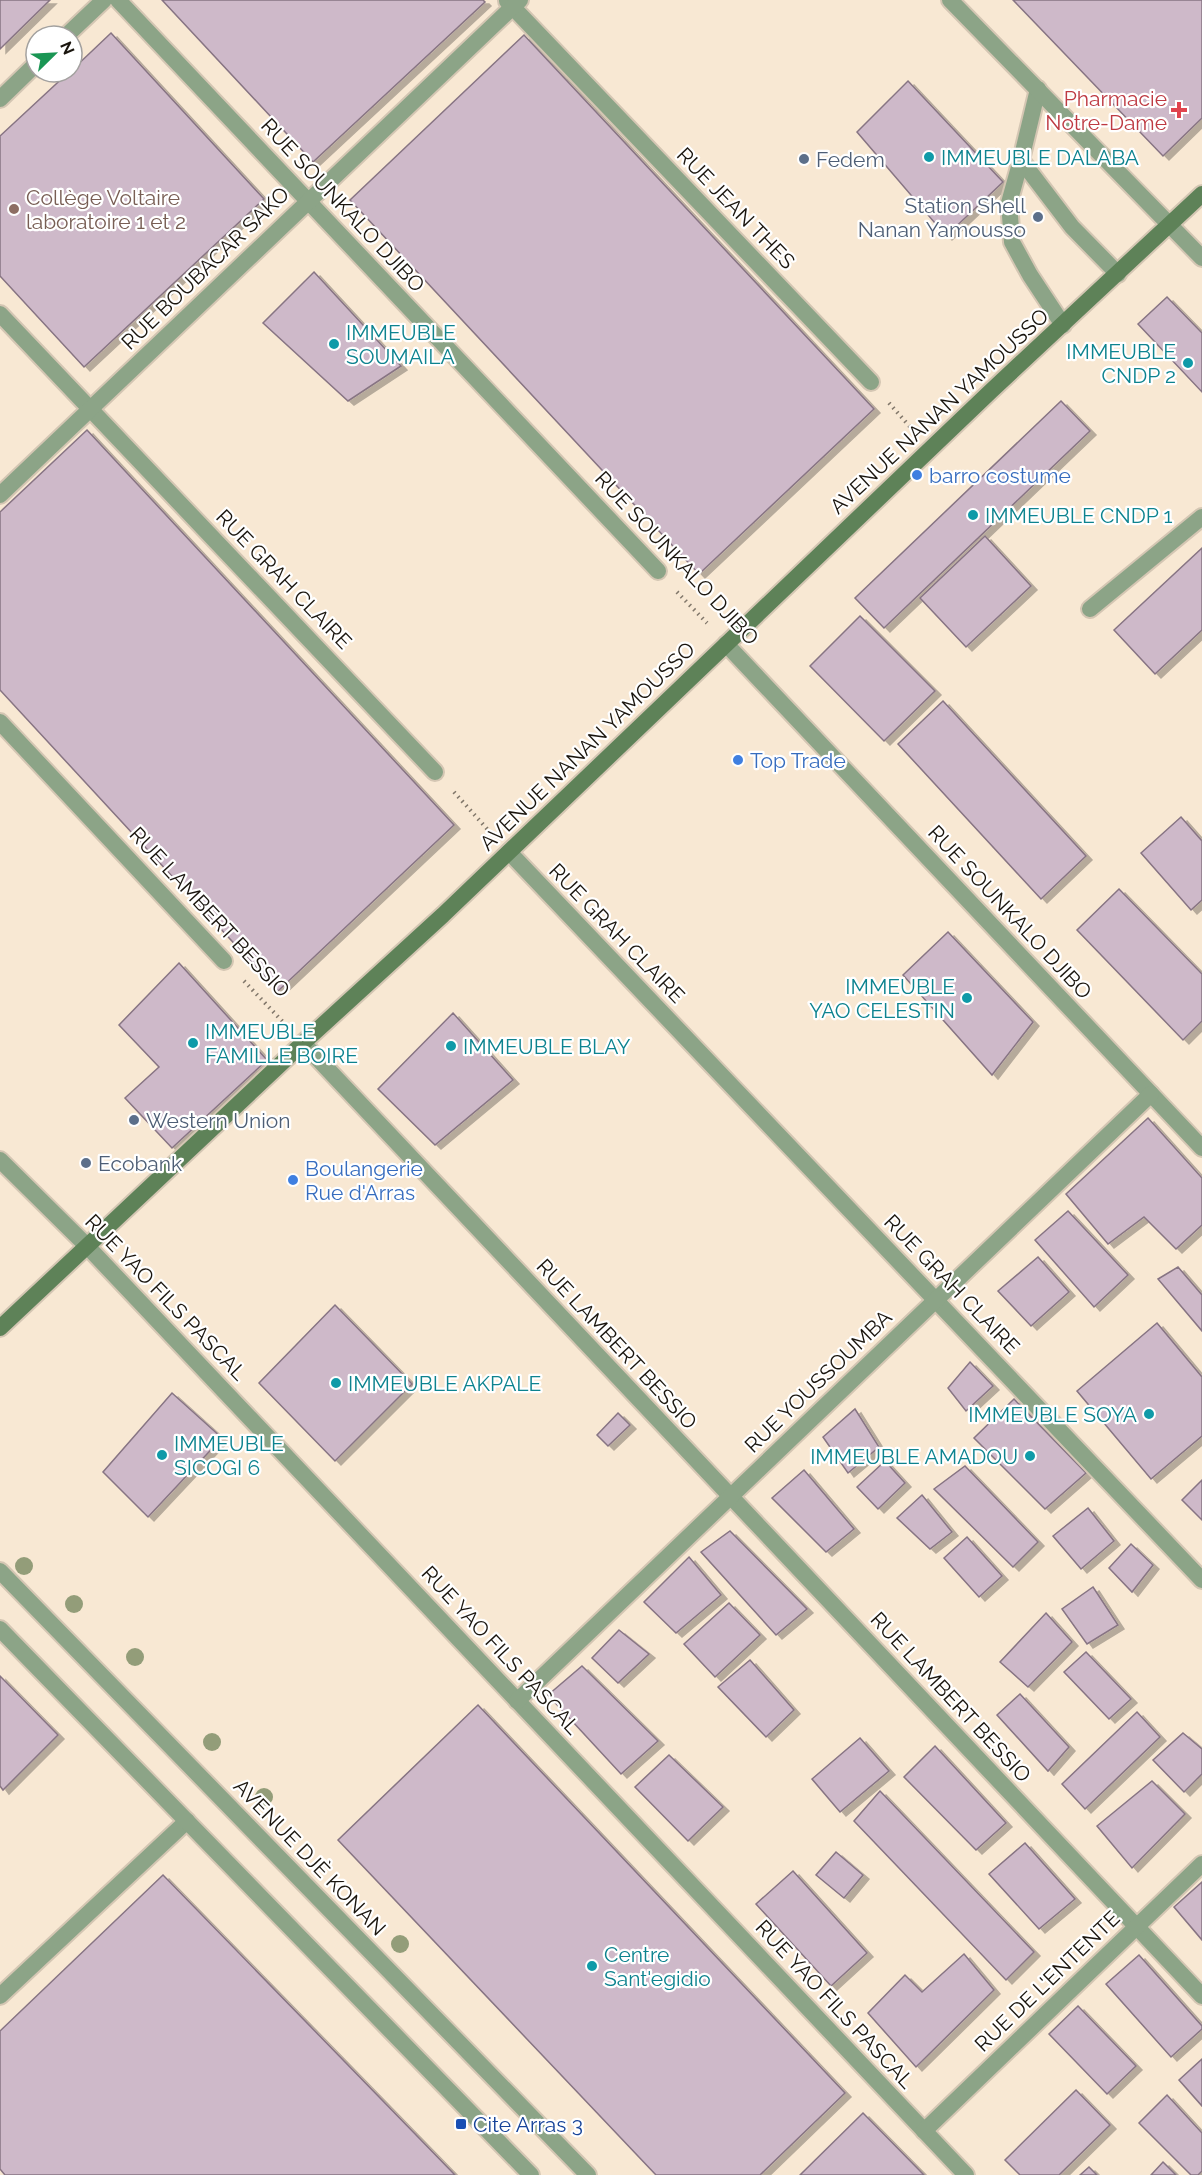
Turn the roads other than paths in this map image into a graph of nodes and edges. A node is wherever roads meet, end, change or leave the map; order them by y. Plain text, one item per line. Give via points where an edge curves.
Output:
1 (104, 0) edge
2 (118, 0) edge
3 (950, 0) edge
4 (513, 2) edge
5 (79, 24) edge
6 (24, 76) edge
7 (1038, 89) junction
8 (0, 99) edge
9 (1021, 160) junction
10 (1202, 194) edge
11 (308, 202) junction
12 (1170, 225) junction
13 (1202, 258) edge
14 (1118, 274) junction
15 (0, 314) edge
16 (1063, 326) junction
17 (871, 382) road end
18 (90, 409) junction
19 (0, 495) edge
20 (1202, 517) edge
21 (658, 572) road end
22 (1090, 609) dead end
23 (726, 644) junction
24 (0, 722) edge
25 (435, 771) road end
26 (509, 852) junction
27 (224, 961) road end
28 (303, 1043) junction
29 (1151, 1094) junction
30 (1202, 1148) edge
31 (0, 1160) edge
32 (87, 1246) junction
33 (936, 1300) junction
34 (0, 1328) edge
35 (730, 1496) junction
36 (0, 1571) edge
37 (1202, 1580) edge
38 (0, 1629) edge
39 (517, 1701) junction
40 (187, 1821) junction
41 (1202, 1864) edge
42 (1137, 1927) junction
43 (0, 1996) edge
44 (1202, 1996) edge
45 (924, 2131) junction
46 (531, 2175) edge
47 (588, 2175) edge
48 (966, 2175) edge

1 - 5 street
2 - 11 street, RUE SOUNKALO DJIBO
3 - 7 street
4 - 11 street, RUE BOUBACAR SAKO
4 - 17 street, RUE JEAN THES
6 - 8 street
7 - 9 street
7 - 12 street
9 - 14 street via 1072,227
9 - 16 street via 1009,203 1012,243
10 - 12 main road, AVENUE NANAN YAMOUSSO
11 - 18 street, RUE BOUBACAR SAKO
11 - 21 street, RUE SOUNKALO DJIBO
12 - 13 street
12 - 14 main road, AVENUE NANAN YAMOUSSO
14 - 16 main road, AVENUE NANAN YAMOUSSO
15 - 18 street, RUE GRAH CLAIRE
16 - 23 main road, AVENUE NANAN YAMOUSSO
18 - 19 street, RUE BOUBACAR SAKO
18 - 25 street, RUE GRAH CLAIRE
20 - 22 street
23 - 26 main road, AVENUE NANAN YAMOUSSO
23 - 29 street, RUE SOUNKALO DJIBO
24 - 27 street, RUE LAMBERT BESSIO
26 - 28 main road, AVENUE NANAN YAMOUSSO
26 - 33 street, RUE GRAH CLAIRE
28 - 32 main road, AVENUE NANAN YAMOUSSO
28 - 35 street, RUE LAMBERT BESSIO
29 - 30 street, RUE SOUNKALO DJIBO
29 - 33 street, RUE YOUSSOUMBA
31 - 32 street, RUE YAO FILS PASCAL
32 - 34 main road, AVENUE NANAN YAMOUSSO
32 - 39 street, RUE YAO FILS PASCAL
33 - 35 street, RUE YOUSSOUMBA
33 - 37 street, RUE GRAH CLAIRE
35 - 39 street, RUE YOUSSOUMBA
35 - 42 street, RUE LAMBERT BESSIO
36 - 47 street, AVENUE DJÈ KONAN
38 - 40 street
39 - 45 street, RUE YAO FILS PASCAL
40 - 43 street
40 - 46 street
41 - 42 street, RUE DE L'ENTENTE
42 - 44 street, RUE LAMBERT BESSIO
42 - 45 street, RUE DE L'ENTENTE
45 - 48 street, RUE YAO FILS PASCAL

